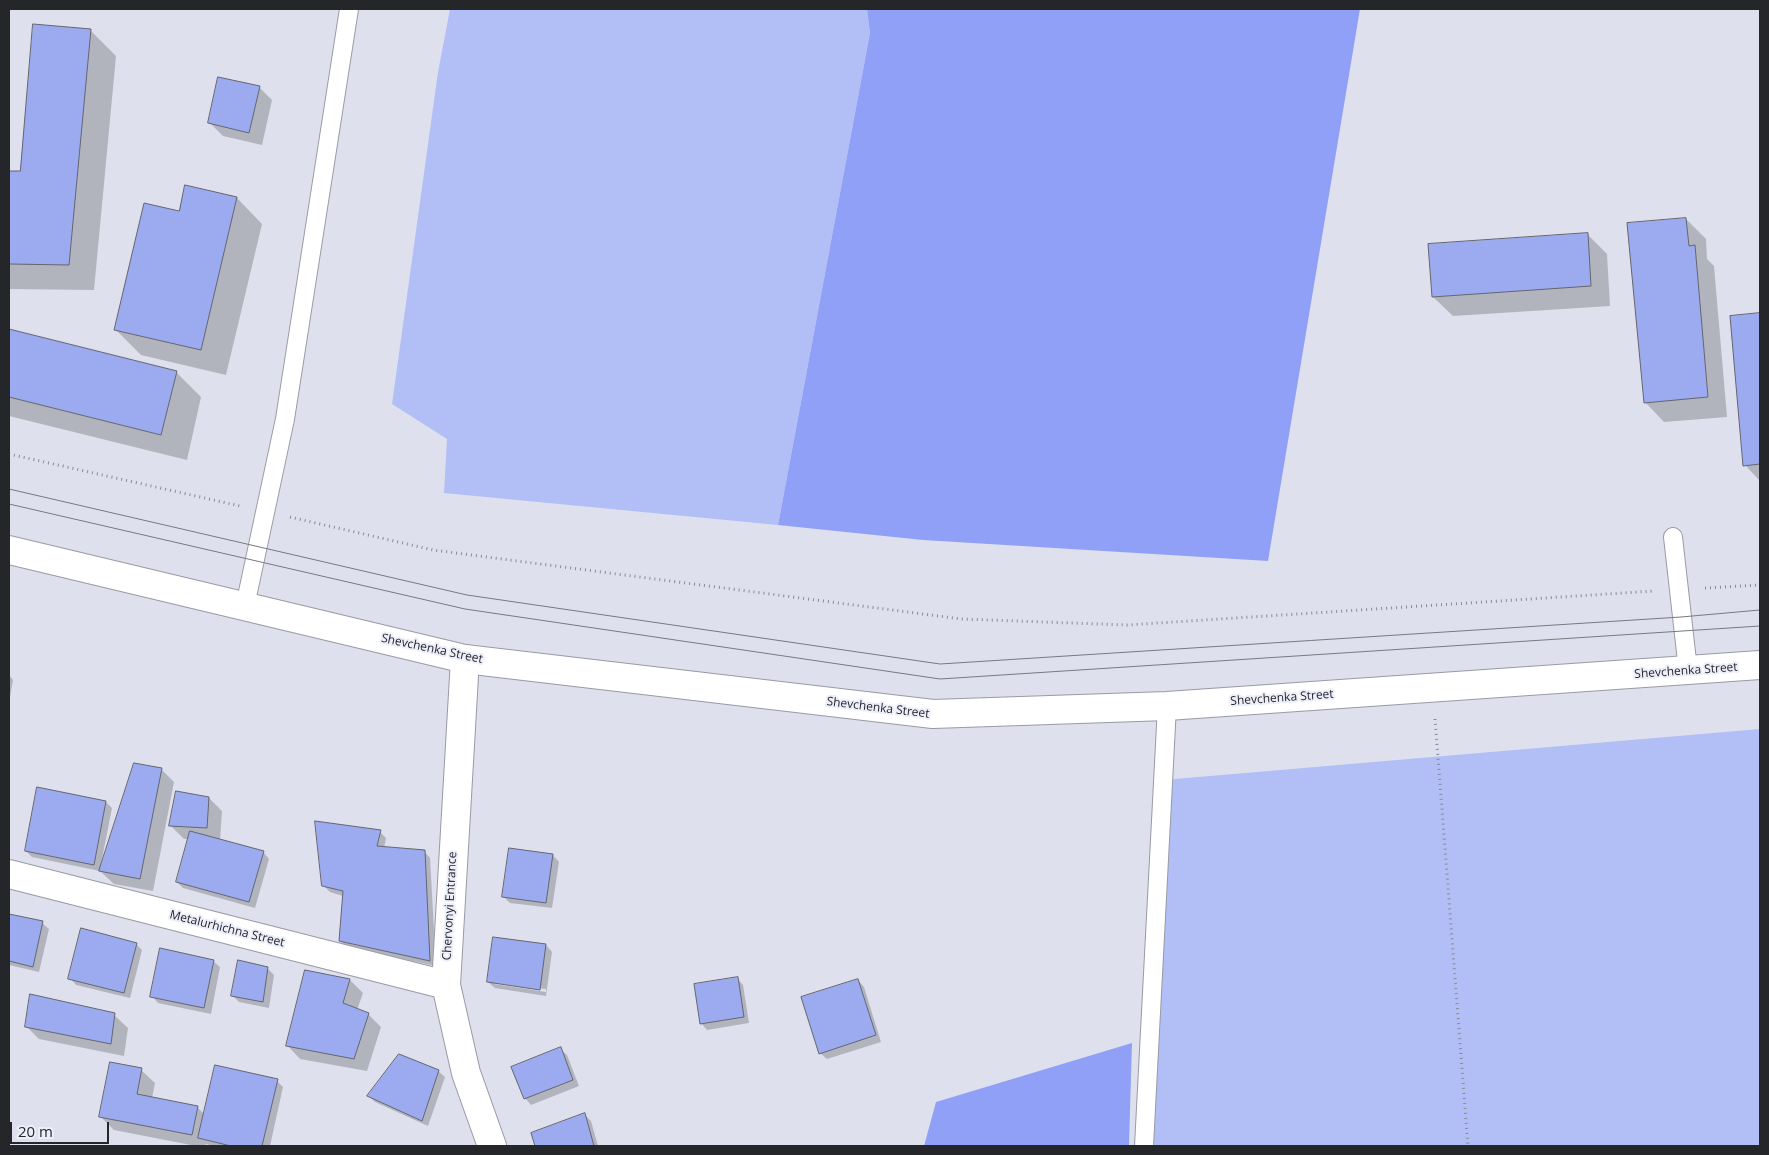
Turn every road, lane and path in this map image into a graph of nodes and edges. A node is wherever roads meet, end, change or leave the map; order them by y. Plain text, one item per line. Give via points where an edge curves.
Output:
1 (349, 9) edge
2 (9, 454) edge
3 (266, 512) junction
4 (1673, 537) dead end
5 (9, 550) edge
6 (1760, 584) edge
7 (1678, 590) junction
8 (245, 606) junction
9 (465, 659) junction
10 (1760, 665) edge
11 (1688, 670) junction
12 (1433, 688) junction
13 (1167, 706) junction
14 (9, 874) edge
15 (446, 985) junction
16 (492, 1146) edge
17 (1144, 1146) edge
18 (1468, 1146) edge

1 - 3 lane via 285,419
2 - 3 path
3 - 7 path via 433,550 961,620 1128,625
3 - 8 lane
4 - 7 lane
5 - 8 main road, Shevchenka Street
6 - 7 path
7 - 11 lane
8 - 9 main road, Shevchenka Street
9 - 13 main road, Shevchenka Street via 933,714
9 - 15 main road, Chervonyi Entrance
10 - 11 main road, Shevchenka Street
11 - 12 main road, Shevchenka Street
12 - 13 main road, Shevchenka Street
12 - 18 path
13 - 17 lane
14 - 15 main road, Metalurhichna Street
15 - 16 main road, Chervonyi Entrance via 466,1074

